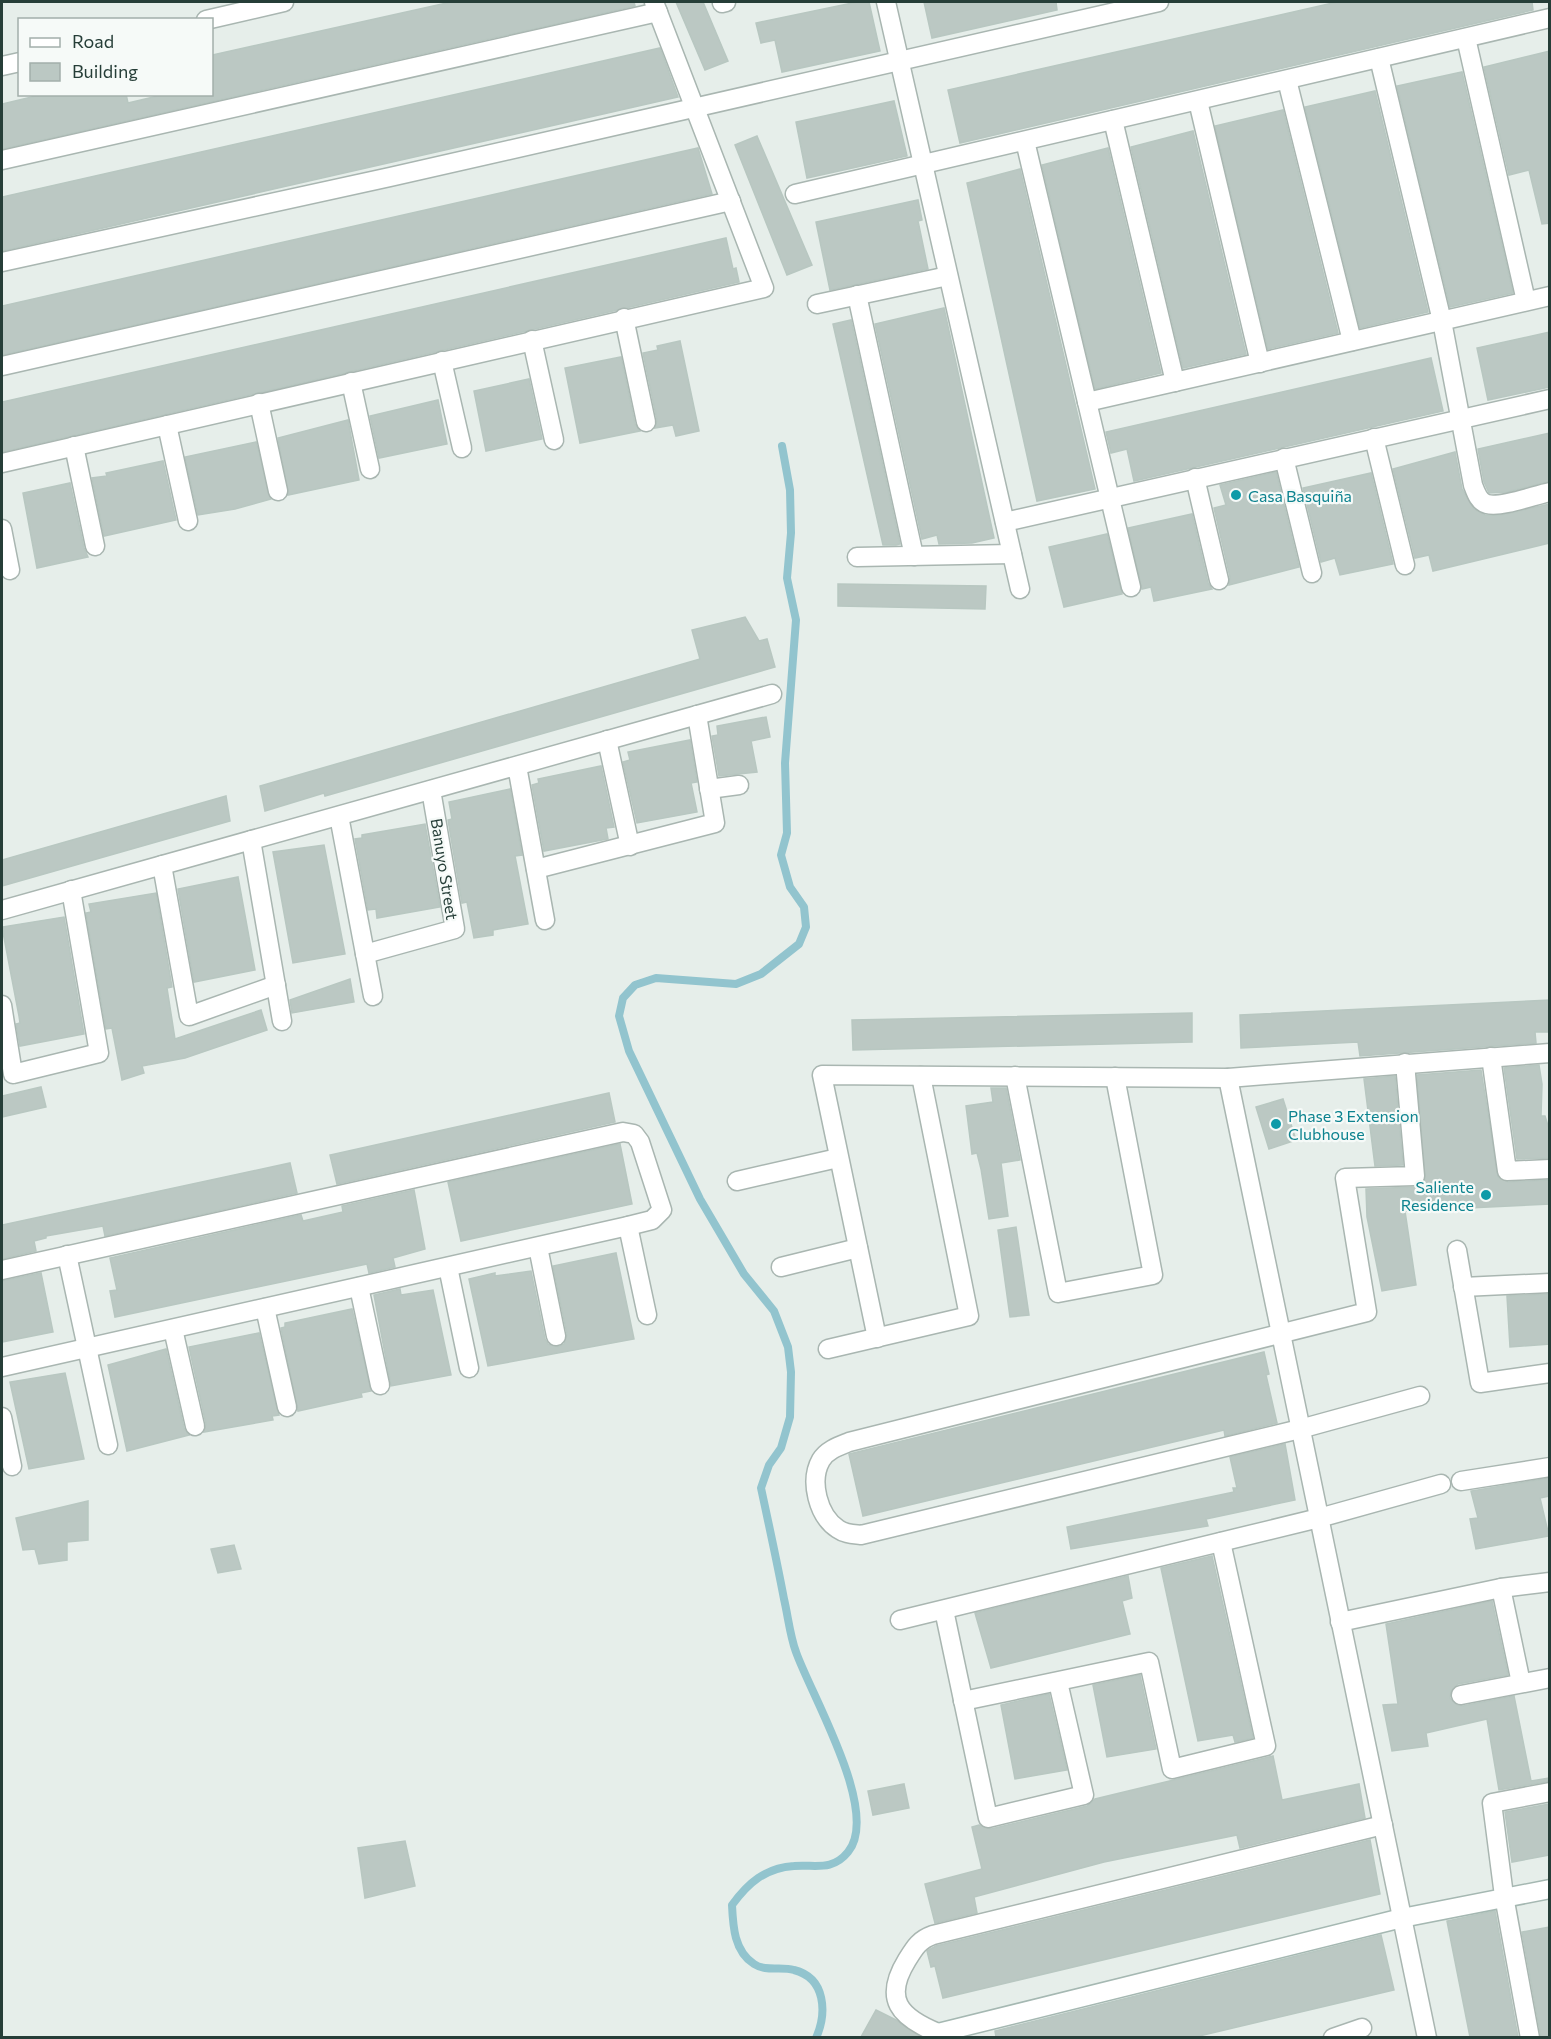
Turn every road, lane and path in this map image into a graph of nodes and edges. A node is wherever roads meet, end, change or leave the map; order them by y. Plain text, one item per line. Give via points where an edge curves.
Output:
1 (284, 2) edge
2 (886, 2) edge
3 (1159, 2) edge
4 (656, 7) edge
5 (213, 18) edge
6 (1550, 18) edge
7 (1466, 38) junction
8 (1379, 58) junction
9 (899, 61) junction
10 (18, 62) edge
11 (2, 66) edge
12 (1287, 80) junction
13 (1198, 101) junction
14 (696, 107) junction
15 (1113, 120) junction
16 (1025, 141) junction
17 (2, 160) edge
18 (923, 164) junction
19 (795, 194) dead end
20 (731, 201) junction
21 (2, 262) edge
22 (948, 276) junction
23 (857, 296) junction
24 (1550, 296) edge
25 (1526, 301) junction
26 (817, 304) dead end
27 (624, 318) junction
28 (1442, 321) junction
29 (532, 340) junction
30 (1352, 341) junction
31 (442, 361) junction
32 (1260, 363) junction
33 (2, 366) edge
34 (351, 382) junction
35 (1174, 382) junction
36 (1550, 399) edge
37 (1087, 402) junction
38 (259, 403) junction
39 (1461, 419) junction
40 (646, 422) dead end
41 (167, 425) junction
42 (1374, 438) junction
43 (554, 440) dead end
44 (74, 446) junction
45 (462, 448) dead end
46 (1284, 458) junction
47 (2, 463) edge
48 (370, 470) dead end
49 (1196, 478) junction
50 (278, 491) dead end
51 (1550, 492) edge
52 (1110, 498) junction
53 (188, 521) dead end
54 (1005, 522) junction
55 (2, 529) edge
56 (95, 546) dead end
57 (1012, 554) junction
58 (914, 556) junction
59 (857, 557) dead end
60 (1405, 565) dead end
61 (10, 570) dead end
62 (1312, 573) dead end
63 (1219, 580) dead end
64 (1131, 587) dead end
65 (1020, 589) dead end
66 (772, 694) dead end
67 (698, 715) junction
68 (607, 740) junction
69 (517, 766) junction
70 (739, 785) dead end
71 (431, 789) junction
72 (709, 789) junction
73 (339, 816) junction
74 (251, 840) junction
75 (630, 846) junction
76 (162, 865) junction
77 (536, 869) junction
78 (71, 890) junction
79 (2, 910) edge
80 (545, 920) dead end
81 (365, 954) junction
82 (276, 985) junction
83 (373, 996) dead end
84 (2, 1005) edge
85 (282, 1021) dead end
86 (1550, 1053) edge
87 (1491, 1058) junction
88 (1405, 1064) junction
89 (921, 1076) junction
90 (1015, 1076) junction
91 (1115, 1077) junction
92 (1228, 1078) junction
93 (838, 1158) junction
94 (1550, 1169) edge
95 (737, 1181) dead end
96 (628, 1226) junction
97 (538, 1247) junction
98 (858, 1248) junction
99 (1457, 1250) dead end
100 (67, 1255) junction
101 (448, 1267) junction
102 (781, 1267) dead end
103 (2, 1270) edge
104 (1550, 1283) edge
105 (359, 1287) junction
106 (1463, 1287) junction
107 (265, 1308) junction
108 (647, 1316) dead end
109 (173, 1329) junction
110 (1280, 1333) junction
111 (556, 1336) dead end
112 (877, 1338) junction
113 (87, 1348) junction
114 (828, 1349) dead end
115 (2, 1367) edge
116 (469, 1368) dead end
117 (1550, 1373) edge
118 (380, 1385) dead end
119 (1420, 1396) dead end
120 (287, 1407) dead end
121 (2, 1417) edge
122 (195, 1426) dead end
123 (1300, 1429) junction
124 (108, 1445) dead end
125 (12, 1466) dead end
126 (1550, 1467) edge
127 (1461, 1481) dead end
128 (1441, 1484) dead end
129 (1319, 1518) junction
130 (1221, 1542) junction
131 (1550, 1582) edge
132 (1501, 1588) junction
133 (944, 1610) junction
134 (900, 1620) dead end
135 (1340, 1622) junction
136 (1550, 1678) edge
137 (1058, 1682) junction
138 (1521, 1683) junction
139 (1461, 1695) dead end
140 (963, 1701) junction
141 (1550, 1792) edge
142 (1383, 1825) junction
143 (1550, 1888) edge
144 (1504, 1896) junction
145 (1402, 1918) junction
146 (1362, 2028) dead end
147 (937, 2035) edge
148 (1333, 2037) edge
149 (1427, 2037) edge
150 (1530, 2037) edge

1 - 5 street
2 - 9 street
3 - 9 street
4 - 14 street
4 - 17 street
6 - 7 street
7 - 8 street
7 - 25 street
8 - 12 street
8 - 28 street
9 - 14 street
9 - 18 street
10 - 11 street
12 - 13 street
12 - 30 street
13 - 15 street
13 - 32 street
14 - 20 street
14 - 21 street
15 - 16 street
15 - 35 street
16 - 18 street
16 - 37 street
18 - 19 street
18 - 22 street
20 - 27 street via 764,288
20 - 33 street
22 - 23 street
22 - 54 street
23 - 26 street
23 - 58 street
24 - 25 street
25 - 28 street
27 - 29 street
27 - 40 street
28 - 30 street
28 - 39 street
29 - 31 street
29 - 43 street
30 - 32 street
31 - 34 street
31 - 45 street
32 - 35 street
34 - 38 street
34 - 48 street
35 - 37 street
36 - 39 street
37 - 52 street
38 - 41 street
38 - 50 street
39 - 42 street
39 - 51 street via 1478,498 1486,504 1498,504
41 - 44 street
41 - 53 street
42 - 46 street
42 - 60 street
44 - 47 street
44 - 56 street
46 - 49 street
46 - 62 street
49 - 52 street
49 - 63 street
52 - 54 street
52 - 64 street
54 - 57 street
55 - 61 street
57 - 58 street
57 - 65 street
58 - 59 street
66 - 67 street
67 - 68 street
67 - 72 street
68 - 69 street
68 - 75 street
69 - 71 street
69 - 77 street
70 - 72 street
71 - 73 street
71 - 81 street, Banuyo Street via 455,929
72 - 75 street via 715,823
73 - 74 street
73 - 81 street
74 - 76 street
74 - 82 street
75 - 77 street
76 - 78 street
76 - 82 street via 189,1016
77 - 80 street
78 - 79 street
78 - 84 street via 99,1053 13,1074
81 - 83 street
82 - 85 street
86 - 87 street
87 - 88 street
87 - 94 street via 1507,1171
88 - 92 street
88 - 110 street via 1415,1176 1345,1178 1367,1311
89 - 90 street
89 - 93 street via 822,1075
89 - 112 street via 969,1316
90 - 91 street
90 - 91 street via 1058,1293 1153,1275
91 - 92 street
92 - 110 street
93 - 95 street
93 - 98 street
96 - 97 street
96 - 100 street via 652,1220 662,1210 640,1142 634,1134 623,1132
96 - 108 street
97 - 101 street
97 - 111 street
98 - 102 street
98 - 112 street
99 - 106 street
100 - 103 street
100 - 113 street
101 - 105 street
101 - 116 street
104 - 106 street
105 - 107 street
105 - 118 street
106 - 117 street via 1479,1383
107 - 109 street
107 - 120 street
109 - 113 street
109 - 122 street
110 - 123 street
110 - 123 street via 849,1442 833,1448 821,1460 815,1492 819,1505 836,1528 861,1535
112 - 114 street
113 - 115 street
113 - 124 street
119 - 123 street
121 - 125 street
123 - 129 street
126 - 127 street
128 - 129 street
129 - 130 street
129 - 135 street
130 - 133 street
130 - 137 street via 1266,1746 1172,1769 1149,1662
131 - 132 street
132 - 135 street
132 - 138 street
133 - 134 street
133 - 140 street
135 - 142 street
136 - 138 street
137 - 140 street
137 - 140 street via 1084,1795 988,1818
138 - 139 street
141 - 144 street via 1492,1803
142 - 145 street
142 - 147 street via 919,1940 901,1970 894,1994 899,2008 914,2023
143 - 144 street
144 - 145 street
144 - 150 street
145 - 147 street
145 - 149 street
146 - 148 street

